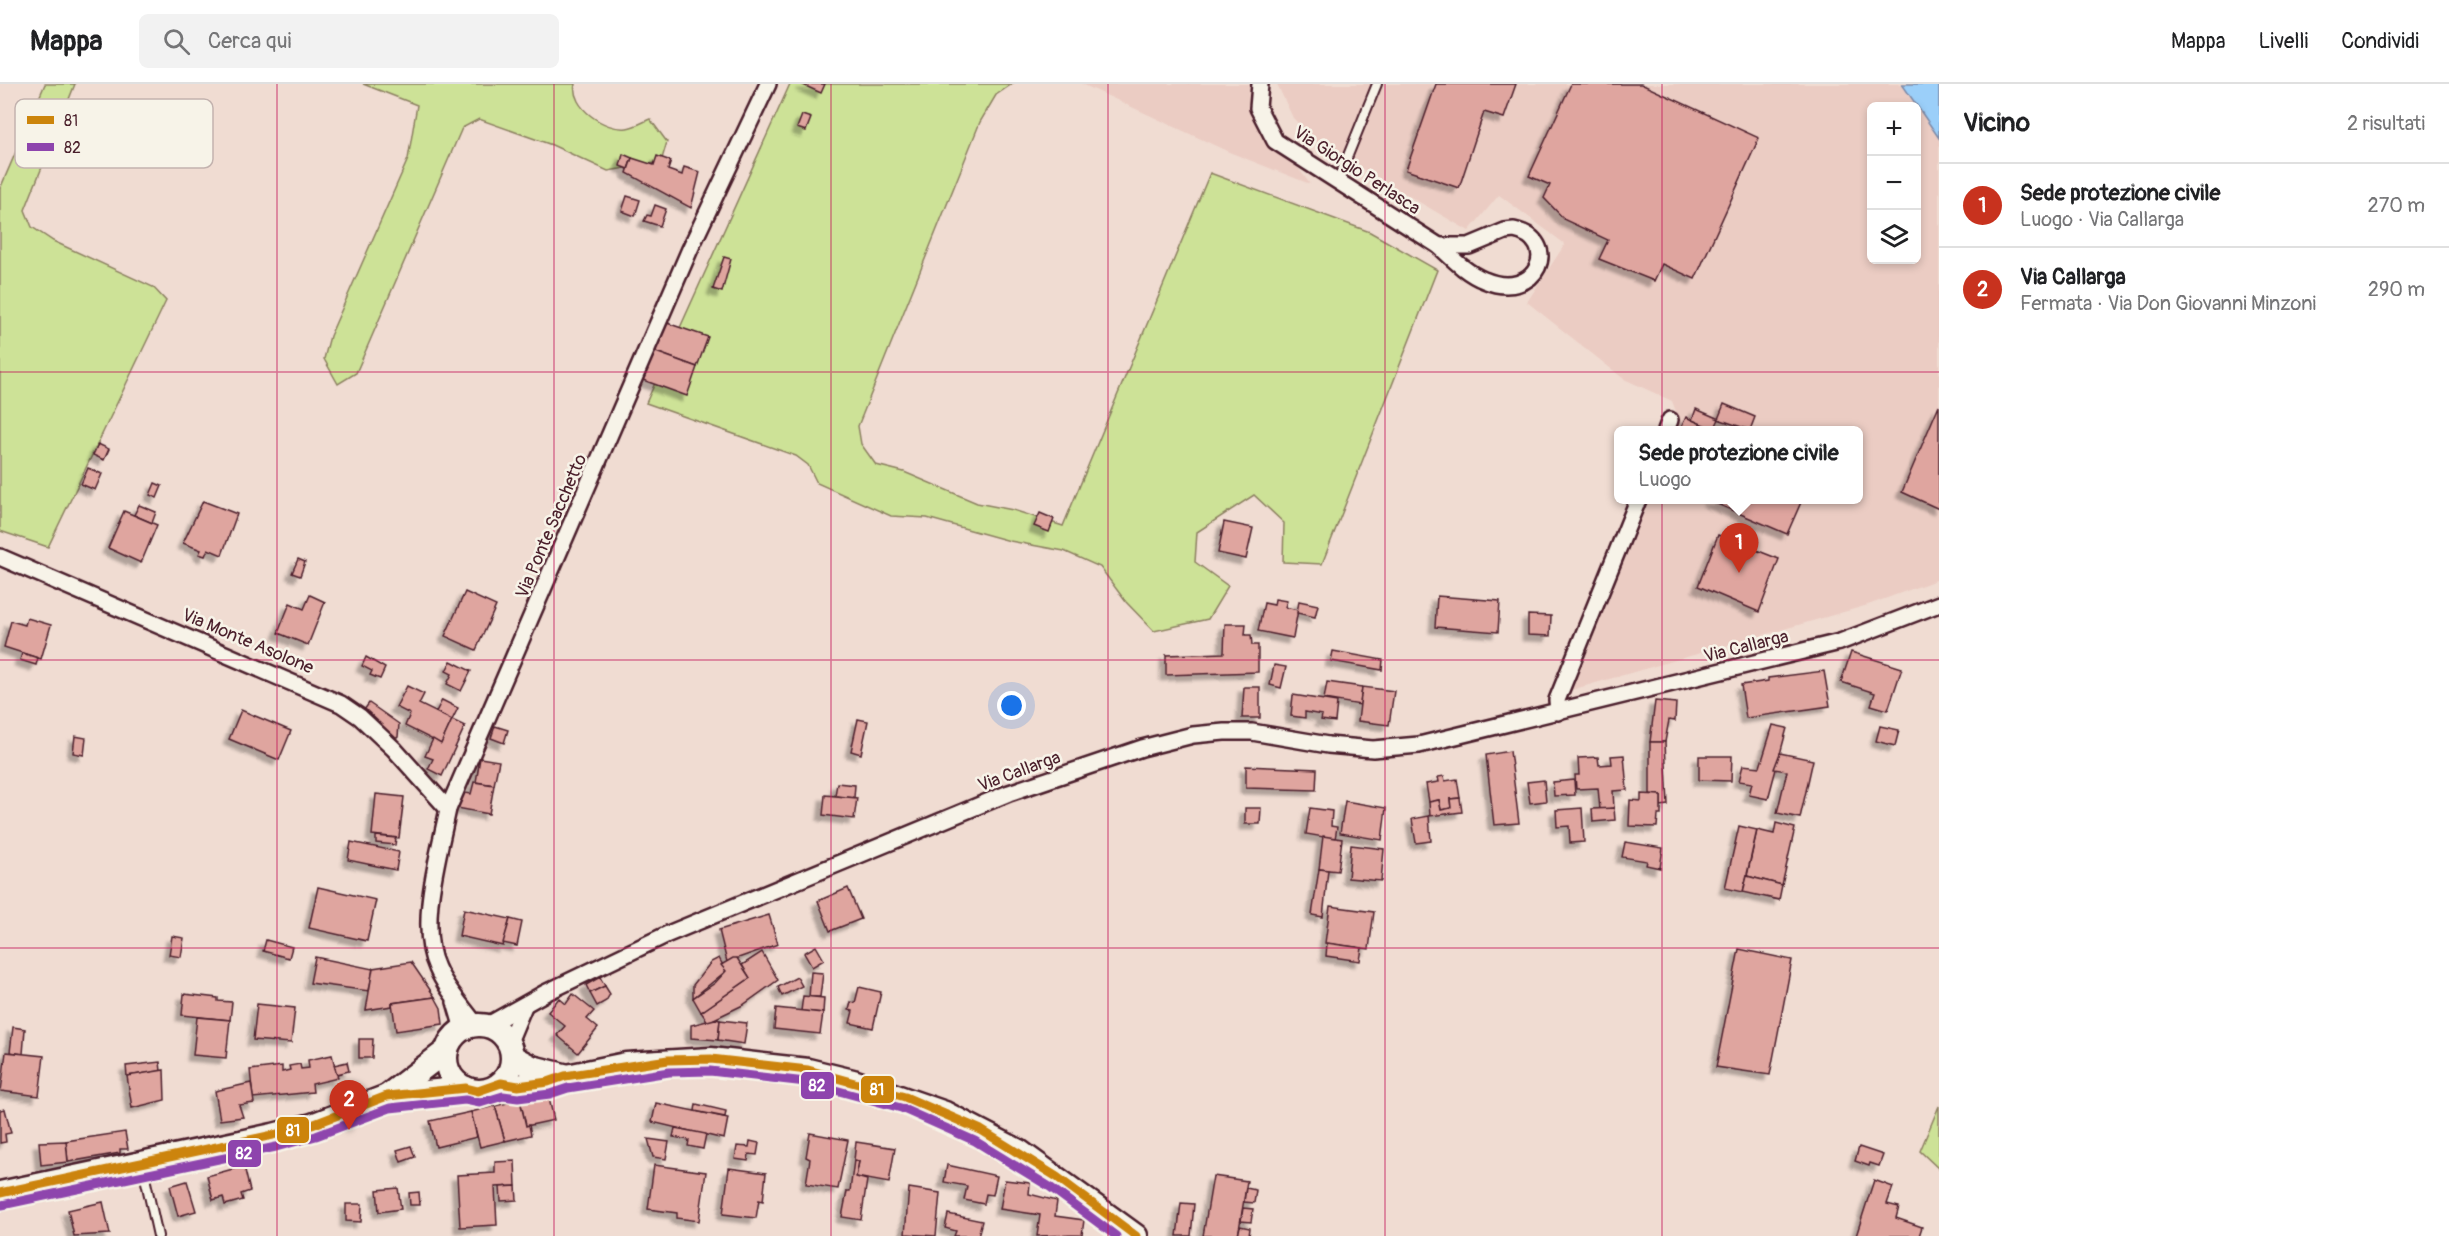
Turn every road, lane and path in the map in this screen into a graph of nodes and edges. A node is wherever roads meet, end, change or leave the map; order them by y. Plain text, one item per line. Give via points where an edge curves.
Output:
1 (768, 84) edge
2 (1260, 84) edge
3 (1377, 84) edge
4 (1338, 180) junction
5 (1439, 246) junction
6 (1636, 504) edge
7 (0, 557) edge
8 (1939, 604) edge
9 (1558, 712) junction
10 (448, 809) junction
11 (524, 1006) junction
12 (475, 1026) junction
13 (447, 1050) junction
14 (511, 1050) junction
15 (565, 1076) junction
16 (501, 1083) junction
17 (466, 1088) junction
18 (387, 1096) junction
19 (142, 1163) junction
20 (0, 1193) edge
21 (158, 1236) edge
22 (1136, 1236) edge

1 - 10 street, Via Ponte Sacchetto via 690,249
2 - 4 street, Via Giorgio Perlasca via 1258,108 1275,141
3 - 4 lane
4 - 5 street, Via Giorgio Perlasca
5 - 5 street, Via Giorgio Perlasca via 1466,271 1485,281 1506,285 1522,284 1529,279 1539,259 1535,243 1514,230 1469,246
6 - 9 street via 1557,700
7 - 10 street, Via Monte Asolone via 341,704 394,749
8 - 9 street, Via Callarga via 1840,642
9 - 11 street, Via Callarga via 1419,745 1373,749 1252,732 1192,735 1142,748 1009,793 668,934
10 - 12 street, Via Ponte Sacchetto via 435,872 428,941 437,968
11 - 12 street, Via Callarga
11 - 14 street
12 - 13 street via 450,1042
12 - 14 street via 503,1035
13 - 17 street via 449,1073
13 - 18 street
14 - 15 street via 532,1067
14 - 16 street via 511,1067
15 - 16 street via 518,1086
15 - 22 street via 626,1064 711,1059 808,1070 853,1081 945,1113 1019,1151
16 - 17 street via 478,1091
17 - 18 street
18 - 19 street via 312,1125
19 - 20 street
19 - 21 lane

